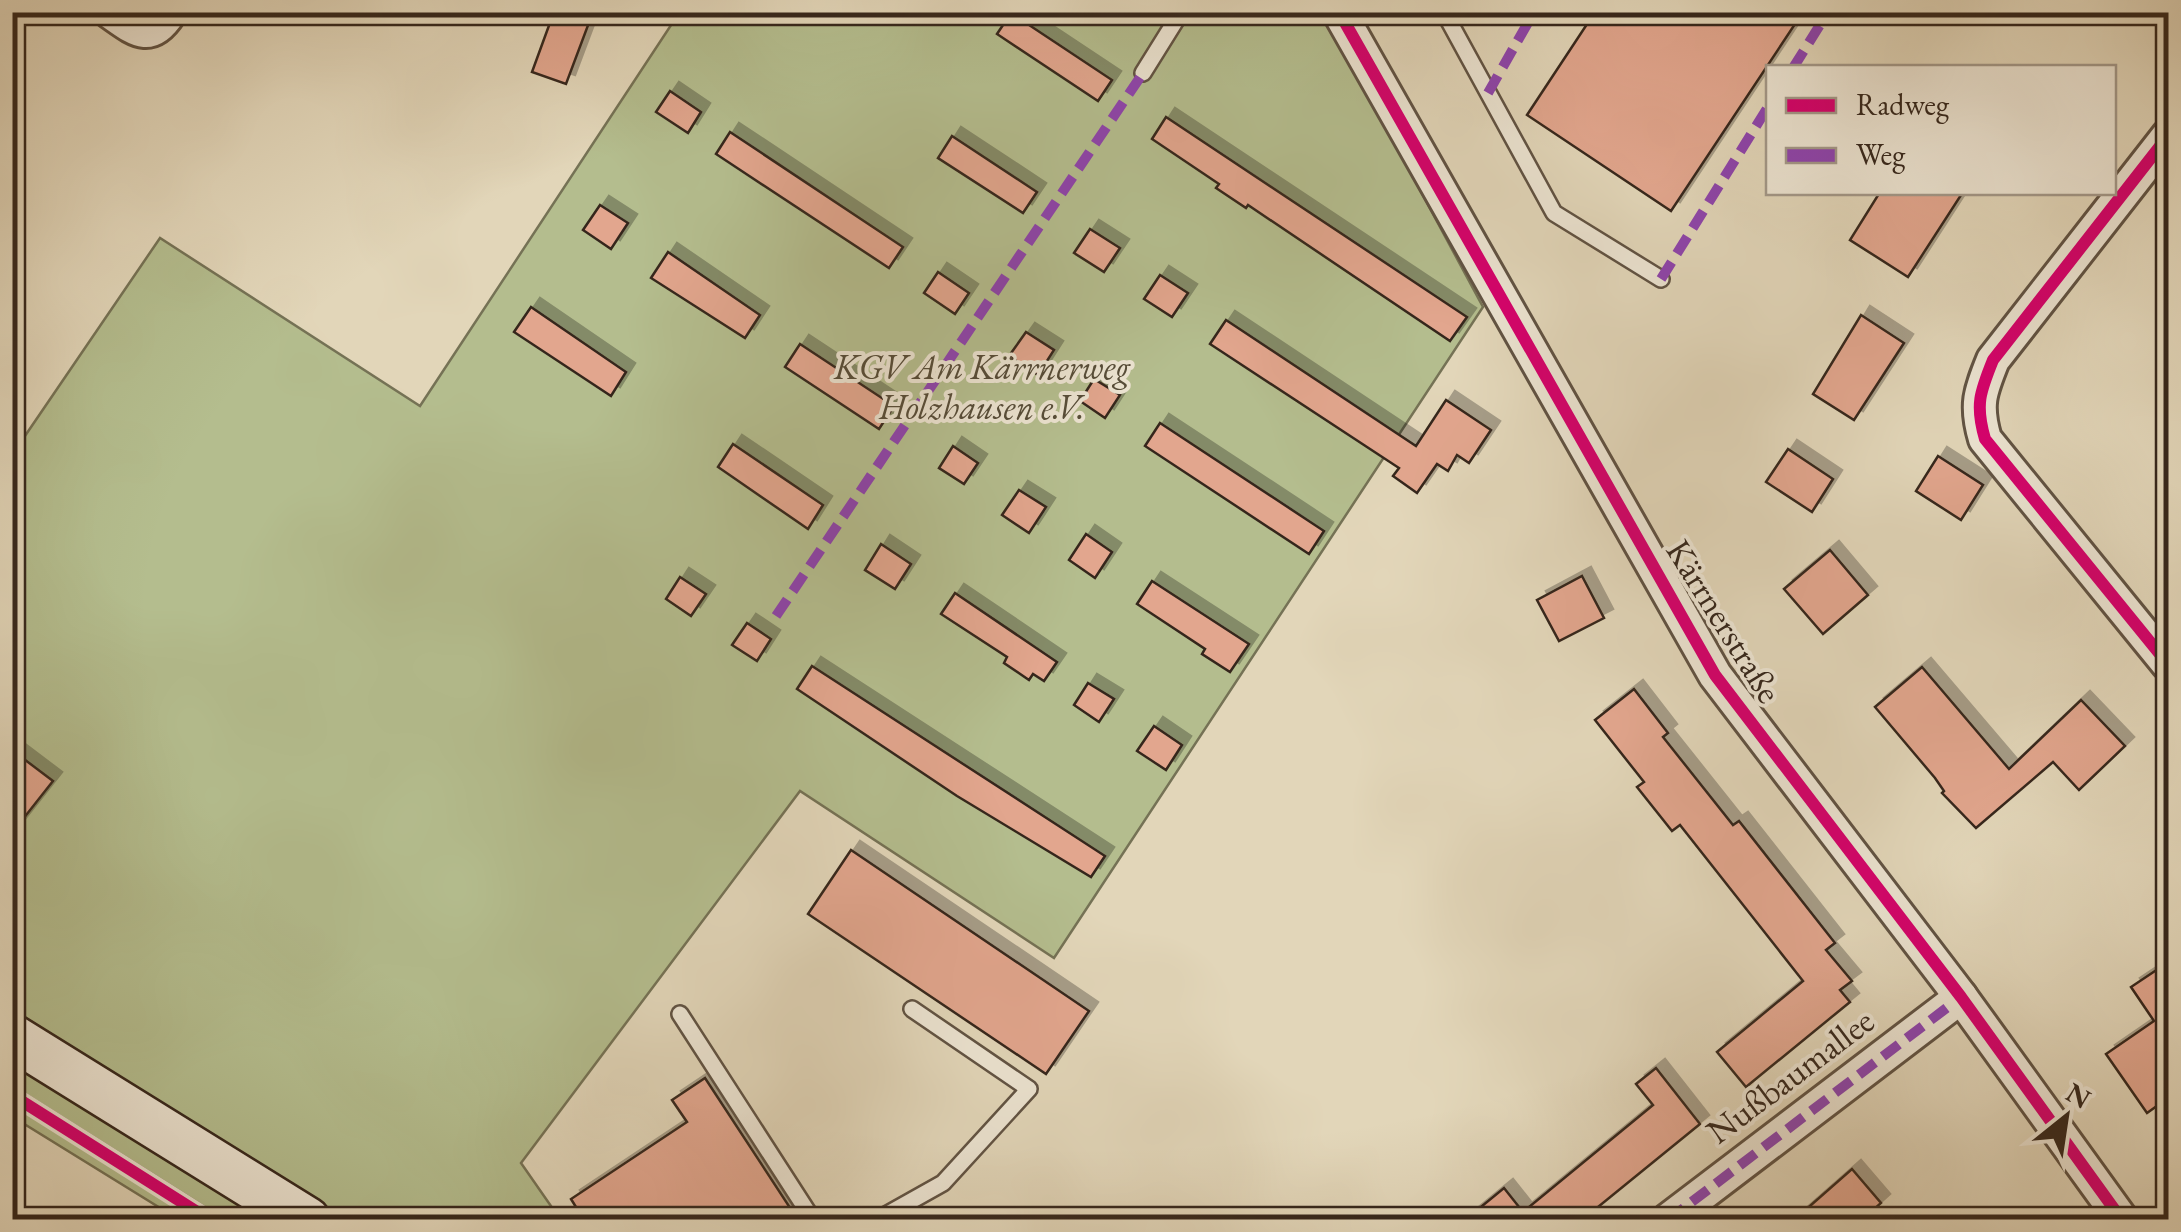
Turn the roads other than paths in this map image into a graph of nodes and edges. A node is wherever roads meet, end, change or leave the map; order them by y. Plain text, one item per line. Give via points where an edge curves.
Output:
1 (110, 12) edge
2 (170, 12) edge
3 (1182, 12) edge
4 (1339, 12) edge
5 (1444, 12) edge
6 (1142, 73) dead end
7 (2167, 142) edge
8 (1661, 279) dead end
9 (2168, 664) edge
10 (1961, 997) junction
11 (912, 1009) dead end
12 (680, 1014) dead end
13 (12, 1037) edge
14 (307, 1220) edge
15 (814, 1220) edge
16 (876, 1220) edge
17 (1668, 1220) edge
18 (2122, 1220) edge

1 - 2 street via 149,32 160,29
3 - 6 lane
4 - 10 street, Kärrnerstraße via 1715,675
5 - 8 lane via 1554,213
7 - 9 street via 1993,360 1978,415 1986,440
10 - 17 street, Nußbaumallee
10 - 18 street, Kärrnerstraße
11 - 16 lane via 1028,1089 943,1184
12 - 15 lane
13 - 14 main road

